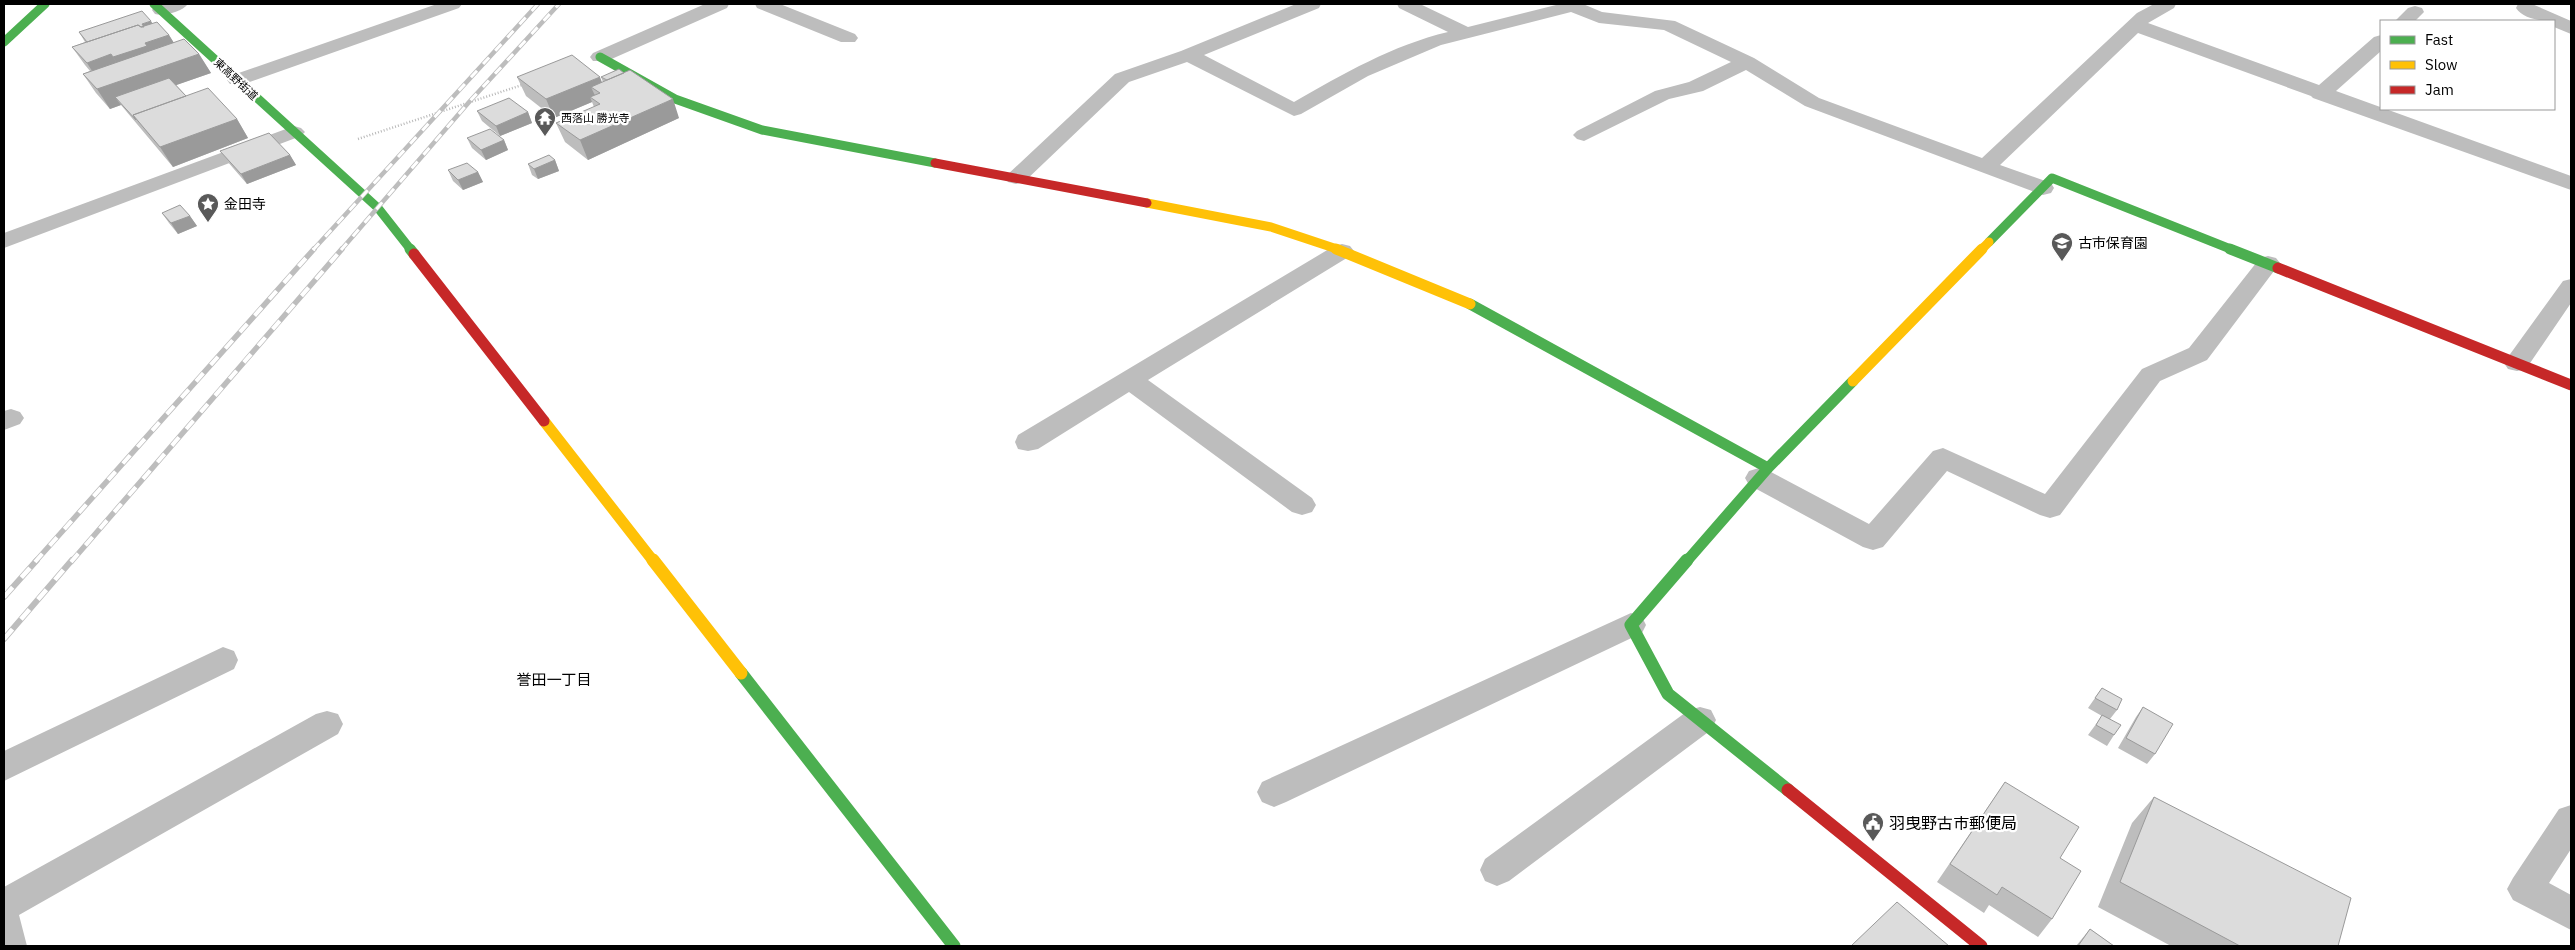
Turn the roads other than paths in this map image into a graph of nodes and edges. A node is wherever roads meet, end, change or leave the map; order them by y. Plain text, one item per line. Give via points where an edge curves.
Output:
1 (45, 4) edge
2 (179, 4) edge
3 (453, 4) edge
4 (720, 4) edge
5 (764, 4) edge
6 (1312, 4) edge
7 (1406, 4) edge
8 (1573, 5) edge
9 (2159, 5) edge
10 (158, 7) edge
11 (2525, 8) dead end
12 (2553, 20) edge
13 (2555, 21) edge
14 (2135, 25) junction
15 (2571, 28) edge
16 (1466, 34) junction
17 (6, 38) edge
18 (848, 38) dead end
19 (2380, 42) edge
20 (1188, 55) junction
21 (600, 57) joint
22 (1747, 62) junction
23 (237, 80) junction
24 (2320, 94) junction
25 (294, 132) junction
26 (1584, 135) dead end
27 (1985, 167) junction
28 (1016, 177) junction
29 (2571, 183) edge
30 (2043, 188) junction
31 (4, 241) edge
32 (1342, 251) junction
33 (2268, 263) junction
34 (2571, 286) edge
35 (2517, 363) junction
36 (1130, 380) junction
37 (2571, 385) edge
38 (1028, 442) dead end
39 (1764, 473) junction
40 (1302, 505) dead end
41 (1632, 625) junction
42 (223, 660) dead end
43 (1700, 720) junction
44 (327, 724) dead end
45 (4, 767) edge
46 (1274, 792) dead end
47 (2571, 820) edge
48 (1497, 870) dead end
49 (4, 906) edge
50 (2571, 913) edge
51 (4, 922) edge
52 (9, 946) edge
53 (954, 946) edge
54 (1981, 946) edge

1 - 17 main road
2 - 10 lane
3 - 23 lane
4 - 21 street
5 - 18 street
6 - 20 street
7 - 16 street
8 - 16 street
8 - 22 street via 1599,17 1668,25
9 - 14 street
10 - 23 main road, 東高野街道
11 - 12 street
13 - 15 street
14 - 24 street
14 - 27 street
16 - 20 street via 1434,42 1361,72 1294,110
19 - 24 street
20 - 28 street via 1122,78
21 - 28 main road via 675,99 762,130
22 - 26 street via 1696,87 1662,95
22 - 27 street via 1812,102
23 - 25 main road, 東高野街道
24 - 29 street
25 - 31 street
25 - 53 main road, 東高野街道 via 378,208
27 - 30 street
28 - 32 main road via 1271,227
30 - 33 main road via 2052,178
30 - 39 main road
32 - 36 street
32 - 39 main road via 1470,304
33 - 35 main road
33 - 39 street via 2198,354 2151,375 2050,508 1943,458 1873,539
34 - 35 street
35 - 37 main road
36 - 38 street
36 - 40 street
39 - 41 main road
41 - 43 main road via 1668,694
41 - 46 street
42 - 45 street
43 - 48 street
43 - 54 main road
44 - 49 street
47 - 50 street via 2526,889
51 - 52 street

